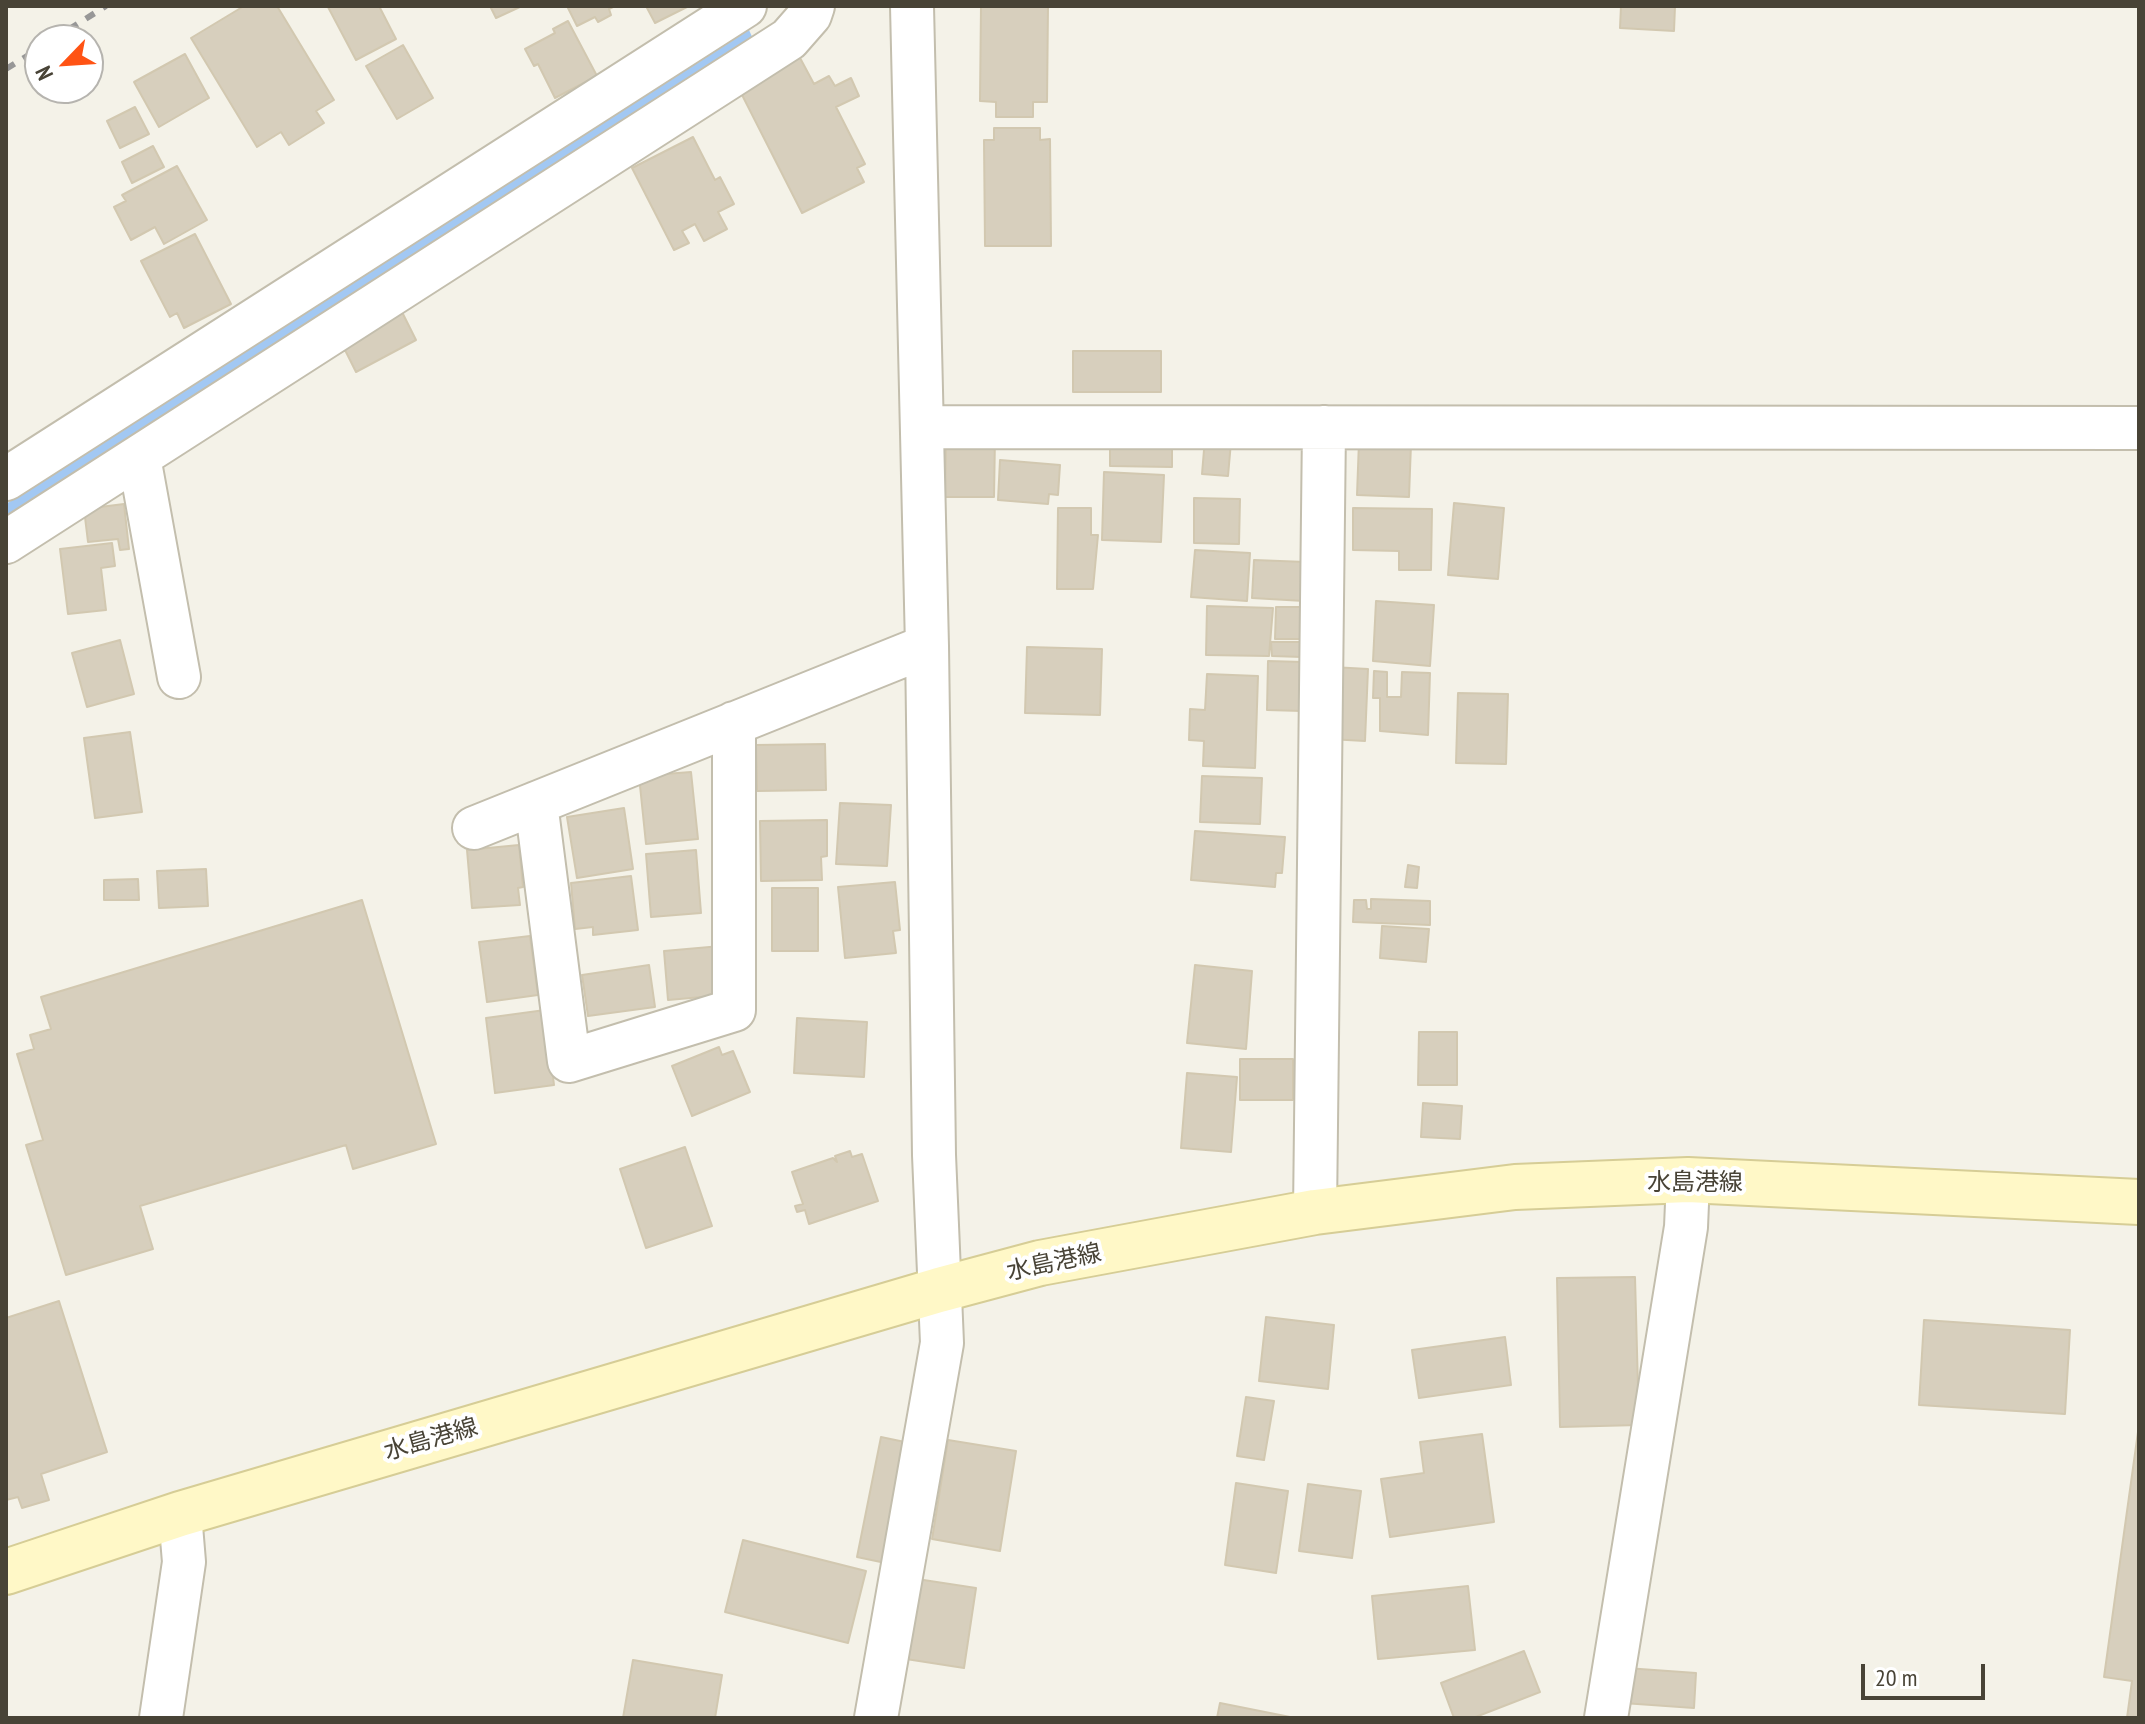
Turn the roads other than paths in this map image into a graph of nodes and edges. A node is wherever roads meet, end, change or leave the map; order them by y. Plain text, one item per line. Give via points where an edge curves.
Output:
1 (745, 6) edge
2 (813, 6) edge
3 (912, 6) edge
4 (922, 427) junction
5 (1324, 427) junction
6 (2139, 428) edge
7 (139, 457) junction
8 (6, 479) edge
9 (6, 542) edge
10 (927, 646) junction
11 (179, 677) dead end
12 (734, 723) junction
13 (536, 803) junction
14 (474, 828) dead end
15 (1688, 1180) junction
16 (2139, 1202) edge
17 (1315, 1212) junction
18 (939, 1290) junction
19 (180, 1514) junction
20 (6, 1572) edge
21 (161, 1718) edge
22 (876, 1718) edge
23 (1606, 1718) edge

1 - 8 street
2 - 7 street via 789,39
3 - 4 street
4 - 5 street
4 - 10 street
5 - 6 street
5 - 17 street
7 - 9 street
7 - 11 street
10 - 12 street
10 - 18 street
12 - 13 street
12 - 13 street via 734,1010 569,1061
13 - 14 street
15 - 16 main road, 水島港線
15 - 17 main road, 水島港線 via 1515,1187
15 - 23 street via 1686,1227
17 - 18 main road, 水島港線 via 1040,1263
18 - 19 main road, 水島港線
18 - 22 street via 942,1343
19 - 20 main road, 水島港線
19 - 21 street via 184,1562

